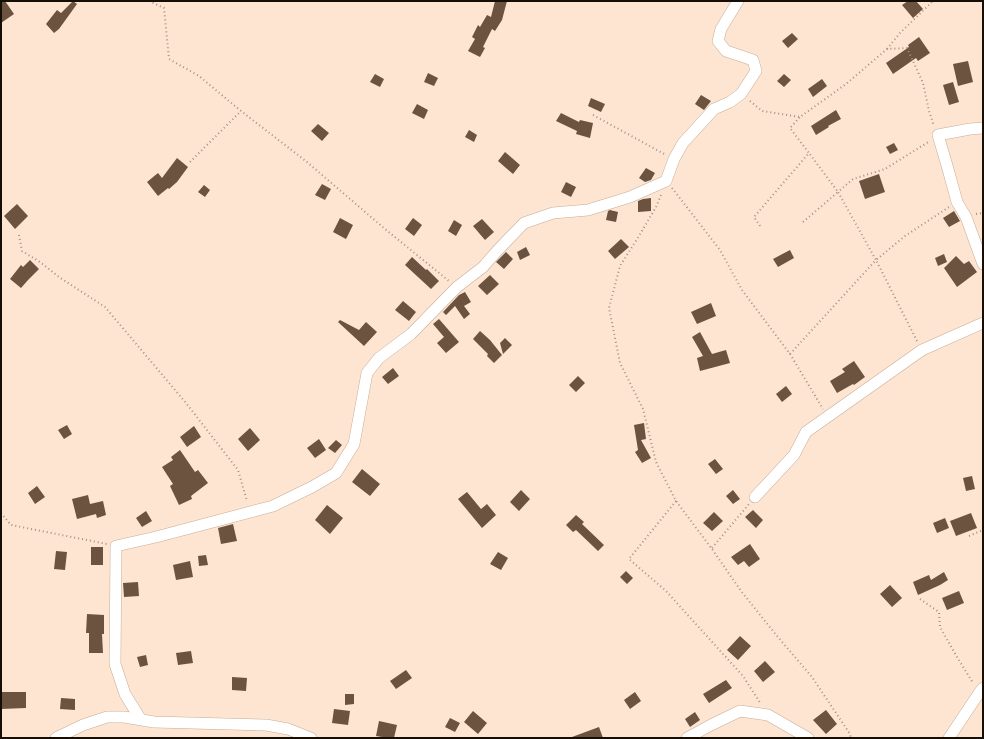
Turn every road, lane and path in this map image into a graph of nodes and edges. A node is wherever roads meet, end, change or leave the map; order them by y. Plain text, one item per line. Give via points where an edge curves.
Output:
1 (150, 1) edge
2 (738, 1) edge
3 (933, 1) edge
4 (887, 49) junction
5 (741, 94) junction
6 (241, 111) junction
7 (593, 116) dead end
8 (800, 117) junction
9 (983, 128) edge
10 (938, 136) junction
11 (809, 153) junction
12 (674, 159) junction
13 (190, 162) dead end
14 (666, 181) junction
15 (838, 192) junction
16 (957, 202) junction
17 (803, 222) dead end
18 (760, 226) dead end
19 (20, 235) dead end
20 (876, 260) junction
21 (983, 264) edge
22 (456, 287) junction
23 (983, 323) edge
24 (922, 350) junction
25 (790, 354) junction
26 (828, 416) junction
27 (755, 497) joint
28 (676, 501) junction
29 (250, 512) junction
30 (1, 513) edge
31 (983, 530) edge
32 (969, 536) dead end
33 (116, 546) junction
34 (712, 549) junction
35 (920, 599) dead end
36 (981, 690) edge
37 (768, 715) junction
38 (141, 720) junction
39 (56, 738) edge
40 (311, 738) edge
41 (687, 738) edge
42 (808, 738) edge
43 (851, 738) edge
44 (949, 738) edge

1 - 6 path via 164,8 169,59 198,76
2 - 5 street via 718,41 726,51 753,60 756,71
3 - 4 path
4 - 8 path via 846,84
4 - 10 path via 907,48 923,83 929,112
5 - 8 path via 762,111
5 - 12 street via 714,109 683,143
6 - 13 path
6 - 22 path via 307,162
7 - 12 path
8 - 11 path via 790,128
9 - 10 street
10 - 15 path via 885,169 853,179
10 - 16 street
11 - 15 path
11 - 18 path via 754,217
12 - 14 street
14 - 22 street via 588,210 553,213 524,223 483,267
14 - 25 path via 720,250 742,290
14 - 28 path via 656,207 620,266 609,308 620,362 643,409 656,462
15 - 17 path
15 - 20 path
16 - 20 path via 905,236
16 - 21 street via 966,217
19 - 29 path via 22,251 105,307 186,403 238,470
20 - 24 path
20 - 25 path
22 - 29 street via 411,334 379,358 367,373 354,444 336,473 273,506
23 - 24 street
24 - 26 street
25 - 26 path
26 - 27 street via 806,432 794,455
27 - 34 path
28 - 34 path
28 - 37 path via 630,559 666,592 743,676
29 - 33 street
30 - 33 path via 11,525
31 - 32 path
33 - 38 street via 115,664 125,694
34 - 43 path via 741,591 812,677
35 - 36 path via 939,612 940,627 957,658
36 - 44 street
37 - 41 street via 740,711
37 - 42 street
38 - 39 street via 107,717
38 - 40 street via 266,725 288,729

